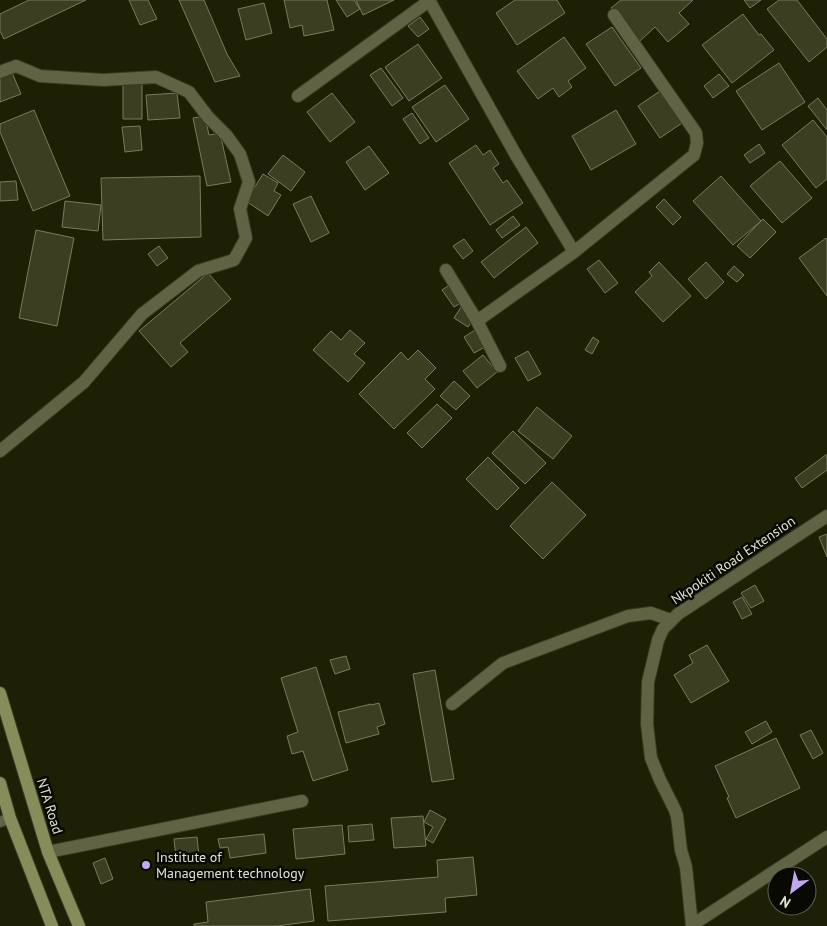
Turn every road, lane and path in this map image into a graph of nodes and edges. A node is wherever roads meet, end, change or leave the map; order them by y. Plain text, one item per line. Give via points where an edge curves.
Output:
1 (429, 0) edge
2 (614, 15) dead end
3 (0, 72) edge
4 (298, 96) dead end
5 (574, 252) junction
6 (446, 270) dead end
7 (477, 321) junction
8 (500, 366) dead end
9 (0, 451) edge
10 (827, 516) edge
11 (671, 620) junction
12 (0, 693) edge
13 (452, 704) dead end
14 (0, 783) edge
15 (302, 801) dead end
16 (5, 820) edge
17 (827, 838) edge
18 (48, 852) junction
19 (692, 925) edge
20 (52, 926) edge
21 (79, 926) edge

1 - 4 street
1 - 5 street
2 - 5 street via 696,133 698,143 694,155
3 - 9 street via 16,66 40,76 103,80 156,77 173,84 190,92 227,136 240,154 249,182 240,210 246,238 234,260 198,271 142,314 84,382
5 - 7 street
6 - 7 street
7 - 8 street
10 - 11 street, Nkpokiti Road Extension
11 - 13 street via 651,613 628,616 503,662
11 - 19 street, Nkpokiti Road Extension via 658,640 648,682 647,724 651,758 677,816
12 - 18 main road, NTA Road
14 - 16 main road
15 - 18 street
16 - 20 main road
17 - 19 street
18 - 21 main road, NTA Road

